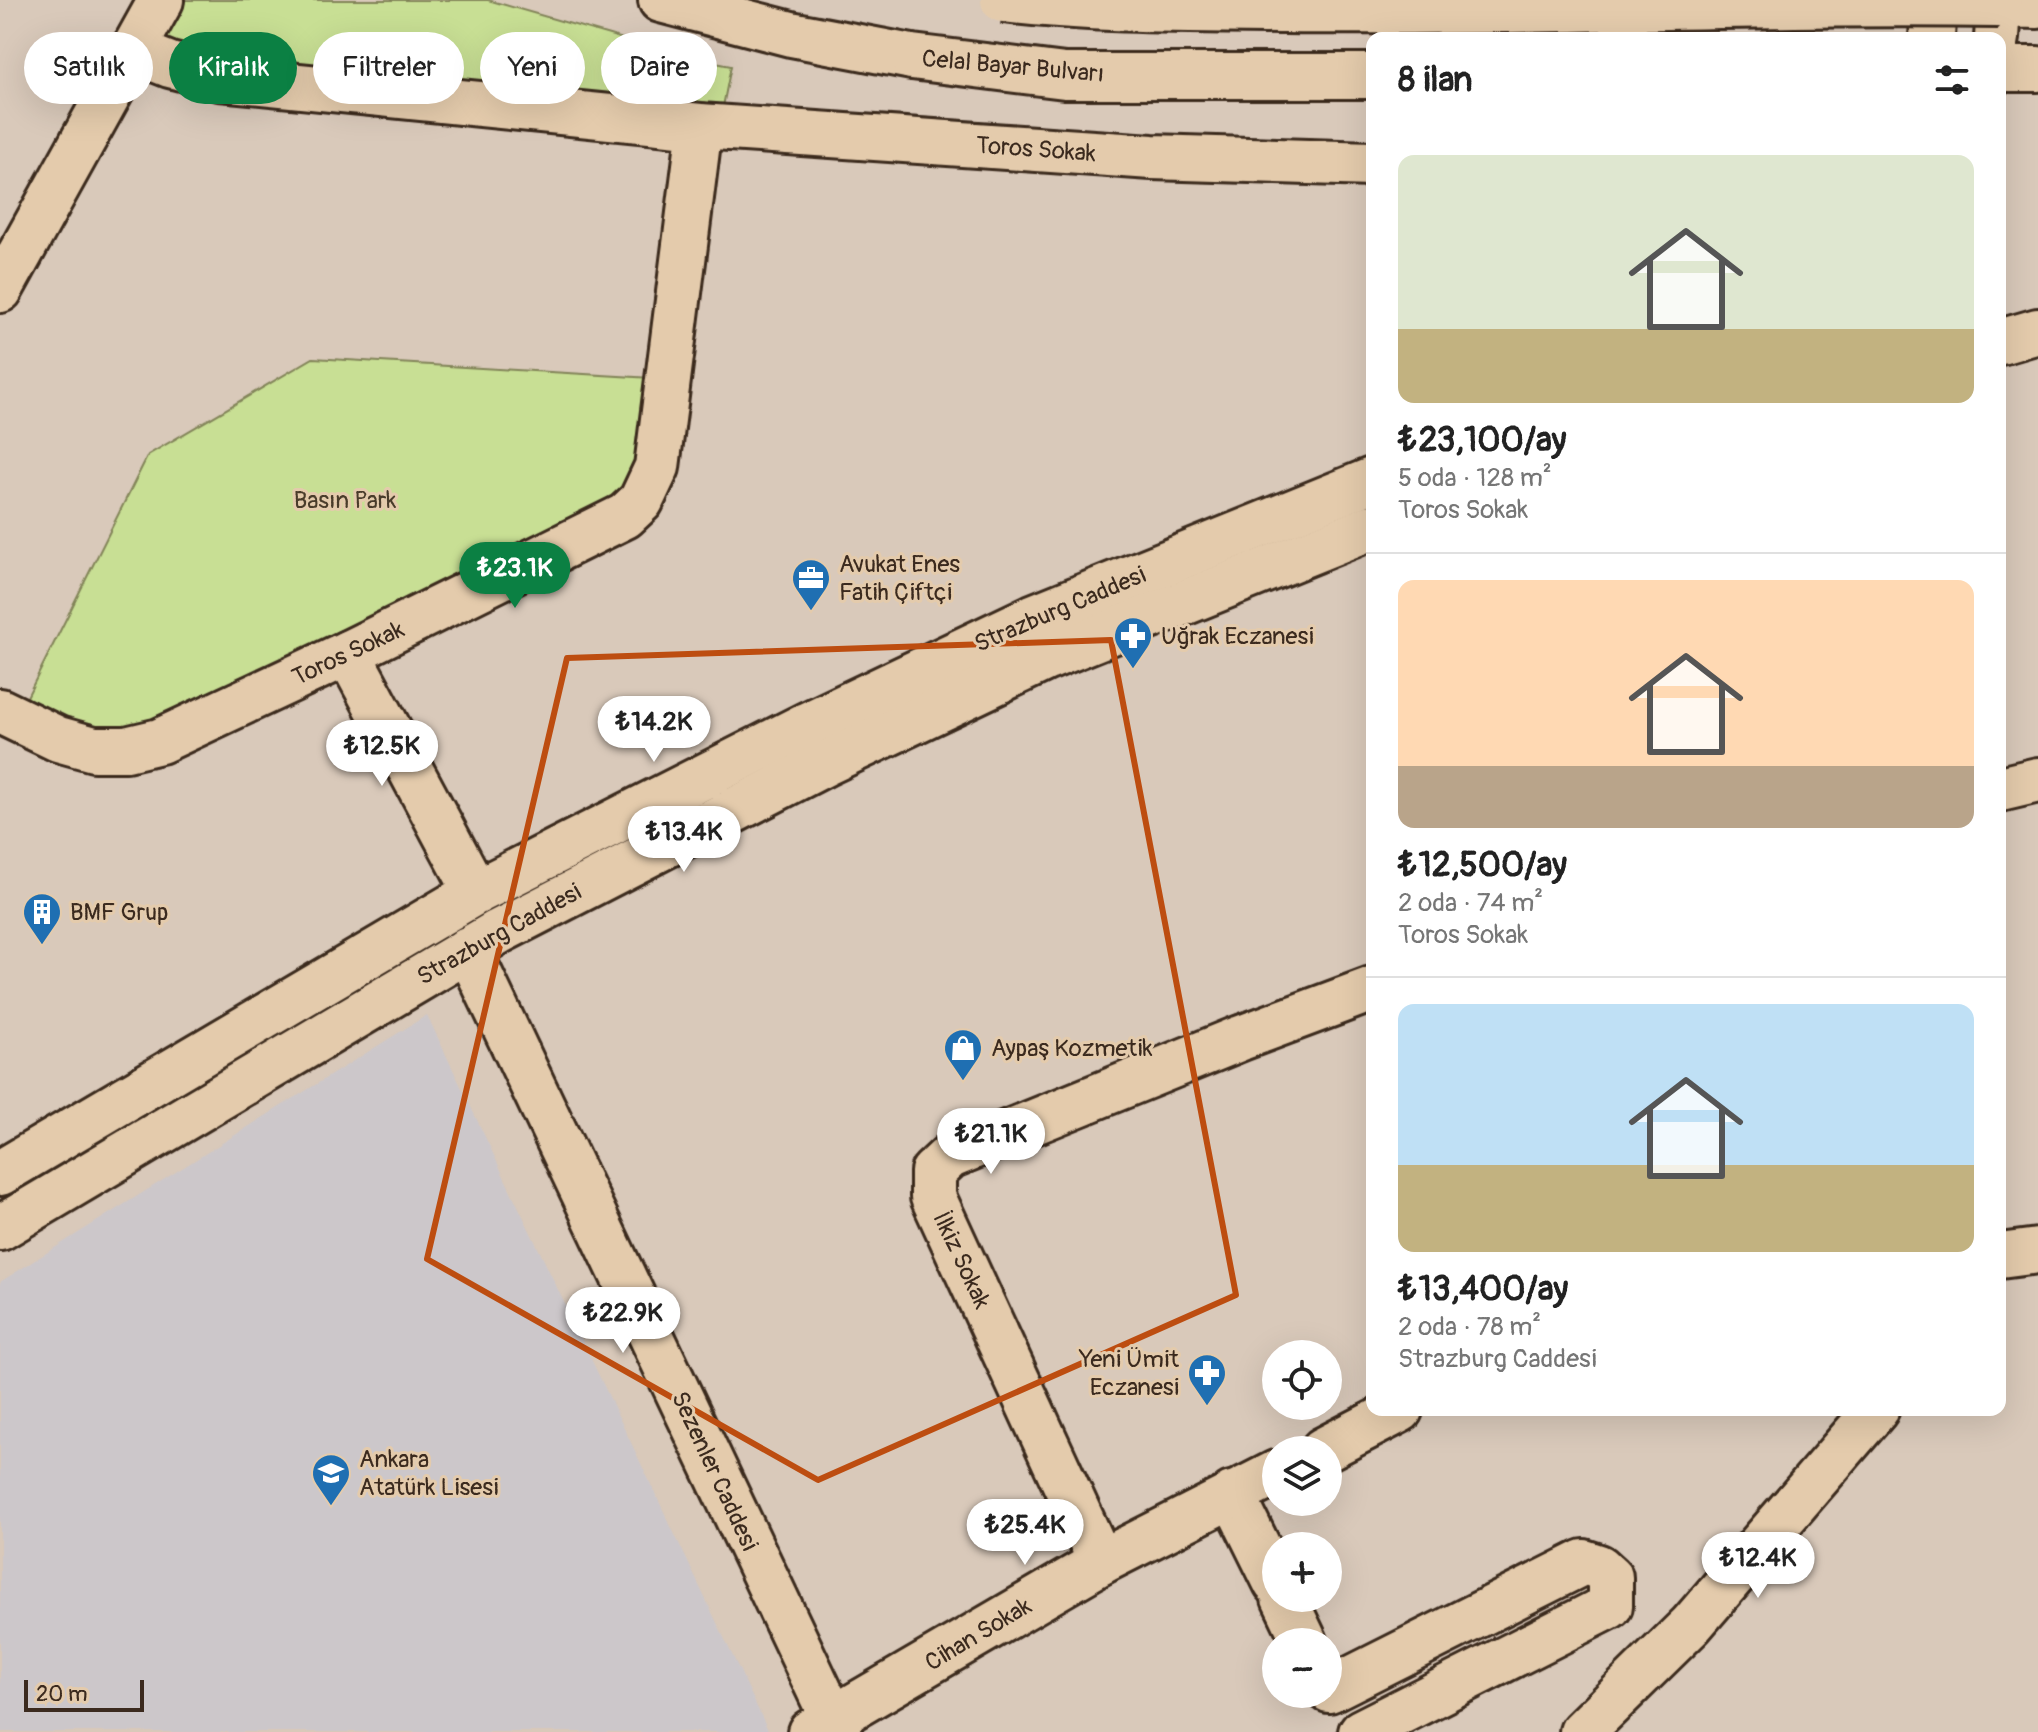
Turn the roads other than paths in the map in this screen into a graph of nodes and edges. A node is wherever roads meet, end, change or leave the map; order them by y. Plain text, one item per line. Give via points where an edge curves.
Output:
1 (161, 0) edge
2 (661, 0) edge
3 (1003, 0) edge
4 (1934, 0) edge
5 (1860, 2) edge
6 (2011, 17) edge
7 (142, 32) edge
8 (1932, 32) edge
9 (153, 58) edge
10 (2006, 69) edge
11 (2038, 69) edge
12 (1366, 76) edge
13 (102, 104) edge
14 (700, 126) junction
15 (1366, 164) edge
16 (0, 290) edge
17 (2038, 331) edge
18 (2006, 340) edge
19 (1366, 482) edge
20 (1366, 529) edge
21 (348, 653) junction
22 (0, 711) edge
23 (2038, 780) edge
24 (2006, 788) edge
25 (476, 892) junction
26 (468, 949) junction
27 (1366, 991) edge
28 (0, 1173) edge
29 (0, 1228) edge
30 (2038, 1251) edge
31 (2006, 1255) edge
32 (1388, 1416) edge
33 (1871, 1416) edge
34 (1342, 1440) edge
35 (1262, 1480) edge
36 (1232, 1494) junction
37 (1262, 1555) edge
38 (1101, 1562) junction
39 (1342, 1683) edge
40 (1338, 1708) edge
41 (828, 1728) edge
42 (1350, 1732) edge
43 (1361, 1732) edge
44 (1582, 1732) edge

1 - 7 street
2 - 12 street, Celal Bayar Bulvarı, bridge via 791,34 912,57 1065,76
3 - 5 street, bridge via 1074,8 1375,12
4 - 8 street
5 - 6 street, bridge
9 - 14 street, Toros Sokak via 220,78
10 - 11 street
13 - 16 street
14 - 15 street, Toros Sokak via 1152,157
14 - 21 street, Toros Sokak via 657,467 641,501 603,529
17 - 18 street
19 - 25 street, Strazburg Caddesi via 1033,617
20 - 26 street, Strazburg Caddesi via 1033,665 824,764
21 - 22 street, Toros Sokak via 160,741 126,749 94,749 58,739
21 - 25 street
23 - 24 street
25 - 28 street, Strazburg Caddesi
26 - 29 street, Strazburg Caddesi
26 - 41 street, Sezenler Caddesi
27 - 38 street, İlkiz Sokak via 950,1156 933,1172 933,1197
30 - 31 street
32 - 34 street
33 - 44 street via 1691,1625
35 - 36 street, Cihan Sokak
36 - 37 street
36 - 38 street, Cihan Sokak
38 - 41 street, Cihan Sokak
39 - 43 street via 1584,1562 1610,1577 1610,1606
40 - 42 street

